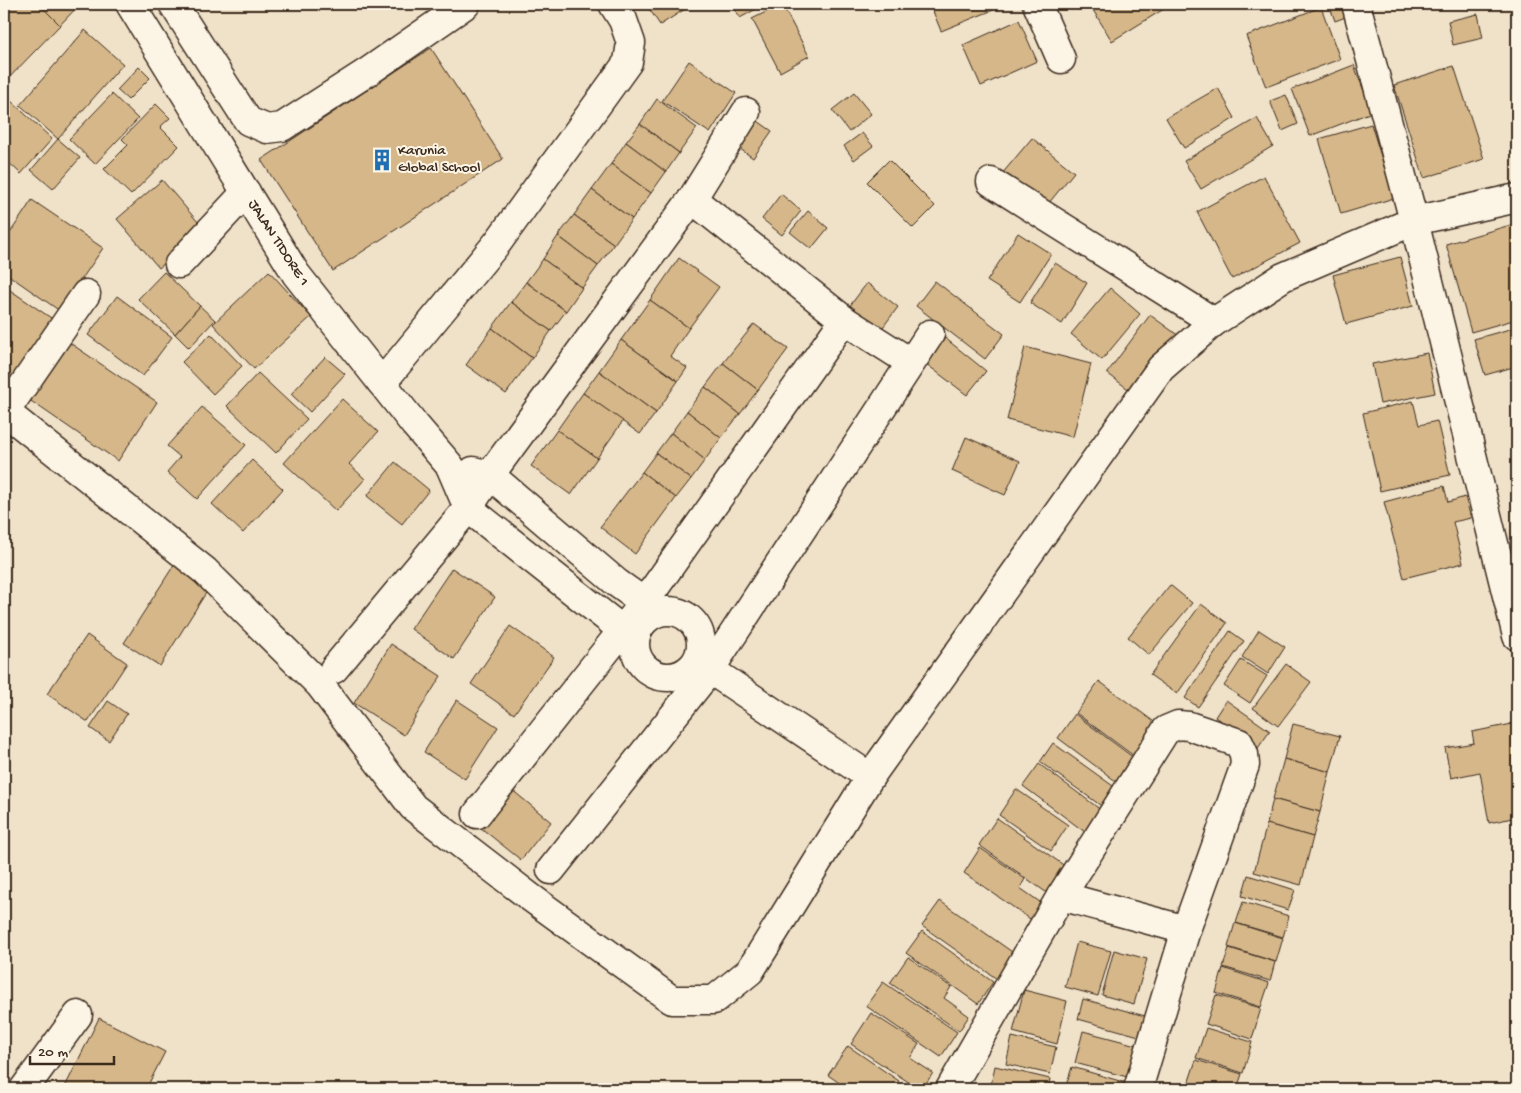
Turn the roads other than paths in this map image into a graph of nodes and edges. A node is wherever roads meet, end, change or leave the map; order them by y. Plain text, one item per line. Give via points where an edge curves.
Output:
1 (130, 4) edge
2 (173, 4) edge
3 (466, 4) edge
4 (612, 4) edge
5 (1037, 4) edge
6 (1356, 4) edge
7 (1062, 59) dead end
8 (746, 112) dead end
9 (991, 182) dead end
10 (246, 192) junction
11 (1517, 198) edge
12 (692, 199) junction
13 (1414, 221) junction
14 (179, 264) dead end
15 (86, 294) dead end
16 (844, 320) junction
17 (1214, 322) junction
18 (930, 334) dead end
19 (910, 362) junction
20 (381, 382) junction
21 (4, 412) edge
22 (450, 466) junction
23 (490, 475) junction
24 (468, 508) junction
25 (651, 608) junction
26 (629, 635) junction
27 (1517, 636) edge
28 (703, 666) junction
29 (334, 669) dead end
30 (870, 777) junction
31 (477, 814) dead end
32 (551, 870) dead end
33 (1061, 896) junction
34 (1186, 930) junction
35 (78, 1015) dead end
36 (24, 1089) edge
37 (950, 1089) edge
38 (1138, 1089) edge

1 - 10 street, JALAN TIDORE 1
2 - 3 street via 248,121 268,129 290,122
4 - 20 street via 623,20 631,43 628,62 498,242
5 - 7 street
6 - 13 street
8 - 12 street
9 - 17 street
10 - 14 street
10 - 20 street, JALAN TIDORE 1 via 296,274
11 - 13 street
12 - 16 street
12 - 23 street
13 - 17 street via 1283,277
13 - 27 street
15 - 21 street
16 - 19 street
16 - 25 street
17 - 30 street via 1161,368
18 - 19 street
19 - 28 street
20 - 22 street, JALAN TIDORE 1
21 - 30 street via 205,571 320,685 413,807 672,1000 714,1000 750,971
22 - 23 street
22 - 24 street, JALAN TIDORE 1
23 - 24 street
23 - 25 street
24 - 26 street
24 - 29 street
25 - 26 street
25 - 28 street via 684,615 694,623 700,635
26 - 28 street via 642,664 651,673 676,676
26 - 31 street
28 - 30 street
28 - 32 street
33 - 34 street
33 - 34 street via 1166,730 1178,725 1189,726 1239,743 1245,765
33 - 37 street
34 - 38 street
35 - 36 street

